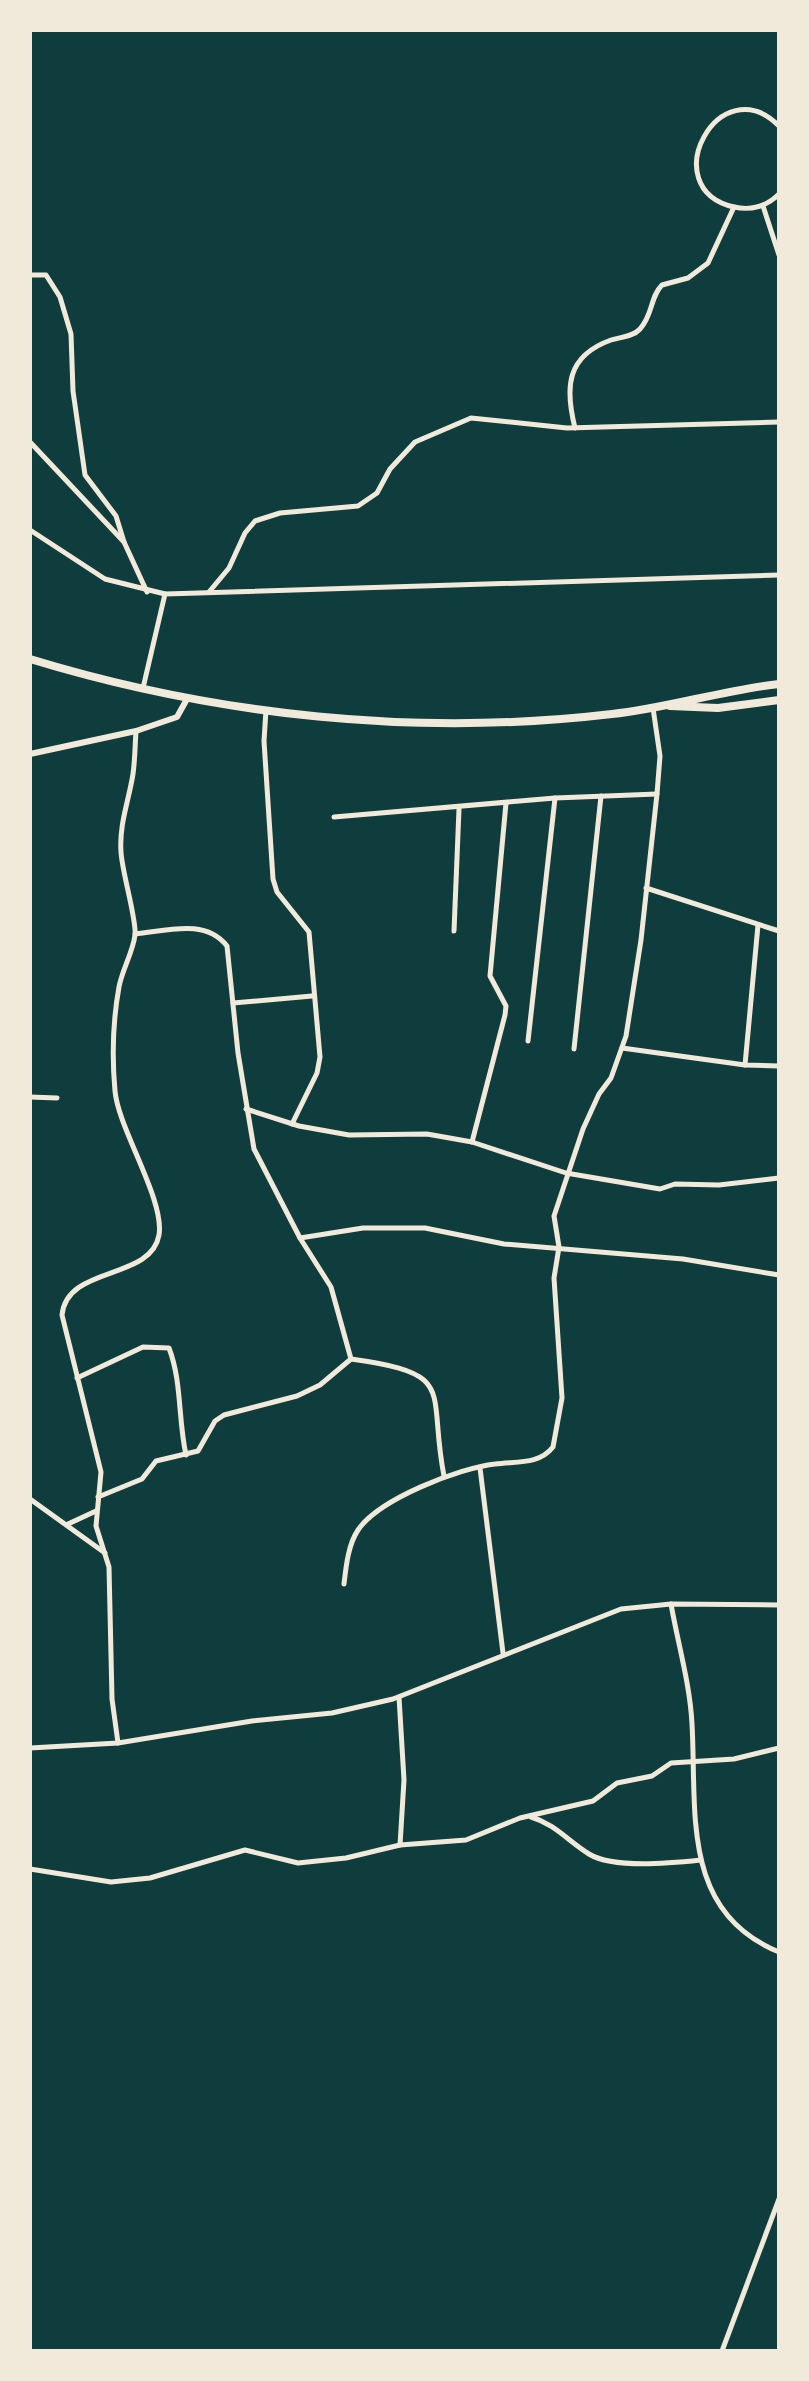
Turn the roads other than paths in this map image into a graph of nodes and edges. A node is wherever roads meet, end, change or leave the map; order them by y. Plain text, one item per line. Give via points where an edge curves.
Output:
1 (779, 126) edge
2 (779, 194) edge
3 (763, 206) junction
4 (734, 207) junction
5 (779, 255) edge
6 (30, 275) edge
7 (779, 422) edge
8 (575, 428) junction
9 (30, 442) edge
10 (30, 530) edge
11 (124, 542) junction
12 (779, 575) edge
13 (147, 592) junction
14 (209, 592) junction
15 (165, 594) junction
16 (30, 659) edge
17 (779, 684) edge
18 (143, 689) junction
19 (187, 699) junction
20 (779, 700) edge
21 (665, 706) junction
22 (653, 707) junction
23 (266, 710) junction
24 (136, 731) junction
25 (30, 754) edge
26 (657, 794) junction
27 (601, 796) junction
28 (555, 798) junction
29 (506, 803) junction
30 (459, 809) junction
31 (334, 817) dead end
32 (646, 888) junction
33 (758, 925) junction
34 (454, 931) dead end
35 (779, 931) edge
36 (135, 934) junction
37 (312, 996) junction
38 (233, 1003) junction
39 (528, 1041) dead end
40 (622, 1048) junction
41 (574, 1049) dead end
42 (745, 1065) junction
43 (779, 1066) edge
44 (30, 1097) edge
45 (57, 1098) dead end
46 (246, 1109) junction
47 (292, 1124) junction
48 (472, 1142) junction
49 (566, 1173) junction
50 (779, 1178) edge
51 (300, 1238) junction
52 (559, 1247) junction
53 (779, 1275) edge
54 (351, 1359) junction
55 (77, 1378) junction
56 (186, 1455) junction
57 (480, 1468) junction
58 (444, 1476) junction
59 (98, 1497) junction
60 (30, 1499) edge
61 (96, 1511) junction
62 (68, 1524) junction
63 (106, 1553) junction
64 (344, 1584) dead end
65 (671, 1604) junction
66 (779, 1605) edge
67 (503, 1653) junction
68 (399, 1697) junction
69 (118, 1743) junction
70 (30, 1748) edge
71 (779, 1748) edge
72 (691, 1760) junction
73 (530, 1816) junction
74 (400, 1845) junction
75 (701, 1860) junction
76 (30, 1869) edge
77 (779, 1952) edge
78 (779, 2199) edge
79 (722, 2351) edge

1 - 4 street via 763,114 734,112 720,117 701,138 696,152 701,181 709,193
2 - 3 street
3 - 4 street
3 - 5 street
4 - 8 street via 708,263 688,278 662,285 653,312 638,332 603,343 575,368 567,396
6 - 11 street via 46,275 53,282 66,312 85,475 107,501
7 - 8 street
8 - 14 street via 540,428 481,417 415,442 377,493 358,506 280,513 255,521
9 - 11 street
10 - 13 street via 105,579
11 - 13 street
12 - 14 street
13 - 15 street
14 - 15 street
15 - 18 street
16 - 18 main road
17 - 21 main road
18 - 19 main road
19 - 23 main road
19 - 24 street via 177,717
20 - 21 main road via 718,708
21 - 22 main road
22 - 23 main road via 468,723
22 - 26 street via 660,756
23 - 37 street via 273,879 309,932
24 - 25 street
24 - 36 street via 121,835
26 - 27 street
26 - 32 street
27 - 28 street
27 - 41 street
28 - 29 street
28 - 39 street
29 - 30 street
29 - 48 street via 490,976 506,1006
30 - 31 street
30 - 34 street
32 - 33 street
32 - 40 street
33 - 35 street
33 - 42 street
36 - 38 street via 197,928 220,937 230,953
36 - 55 street via 118,989 115,1092 160,1229 151,1250 120,1271 84,1283 63,1306
37 - 38 street
37 - 47 street via 320,1057
38 - 46 street
40 - 42 street
40 - 49 street
42 - 43 street
44 - 45 street
46 - 47 street
46 - 51 street via 254,1149
47 - 48 street via 368,1137 427,1134
48 - 49 street
49 - 50 street via 660,1189
49 - 52 street via 554,1216
51 - 52 street via 363,1228 425,1228 504,1244
51 - 54 street via 331,1287
52 - 53 street
52 - 57 street via 554,1278 562,1398 553,1447 536,1460
54 - 56 street via 297,1396 224,1415 215,1421 202,1447
54 - 58 street via 416,1374 430,1384
55 - 56 street via 143,1347 169,1348 181,1397 179,1426
55 - 59 street via 101,1472
56 - 59 street via 156,1461 142,1479
57 - 58 street
57 - 67 street
58 - 64 street via 402,1496 359,1528
59 - 61 street
60 - 62 street
61 - 62 street
61 - 63 street
62 - 63 street
63 - 69 street
65 - 66 street
65 - 67 street via 609,1612
65 - 72 street via 687,1676
67 - 68 street
68 - 69 street via 332,1713
68 - 74 street via 404,1780
69 - 70 street
71 - 72 street via 734,1759
72 - 73 street via 617,1783 586,1804
72 - 75 street
73 - 74 street via 466,1840
73 - 75 street via 554,1825 592,1856 649,1863
74 - 76 street via 298,1863 237,1851 150,1878 111,1882
75 - 77 street via 717,1903
78 - 79 street

